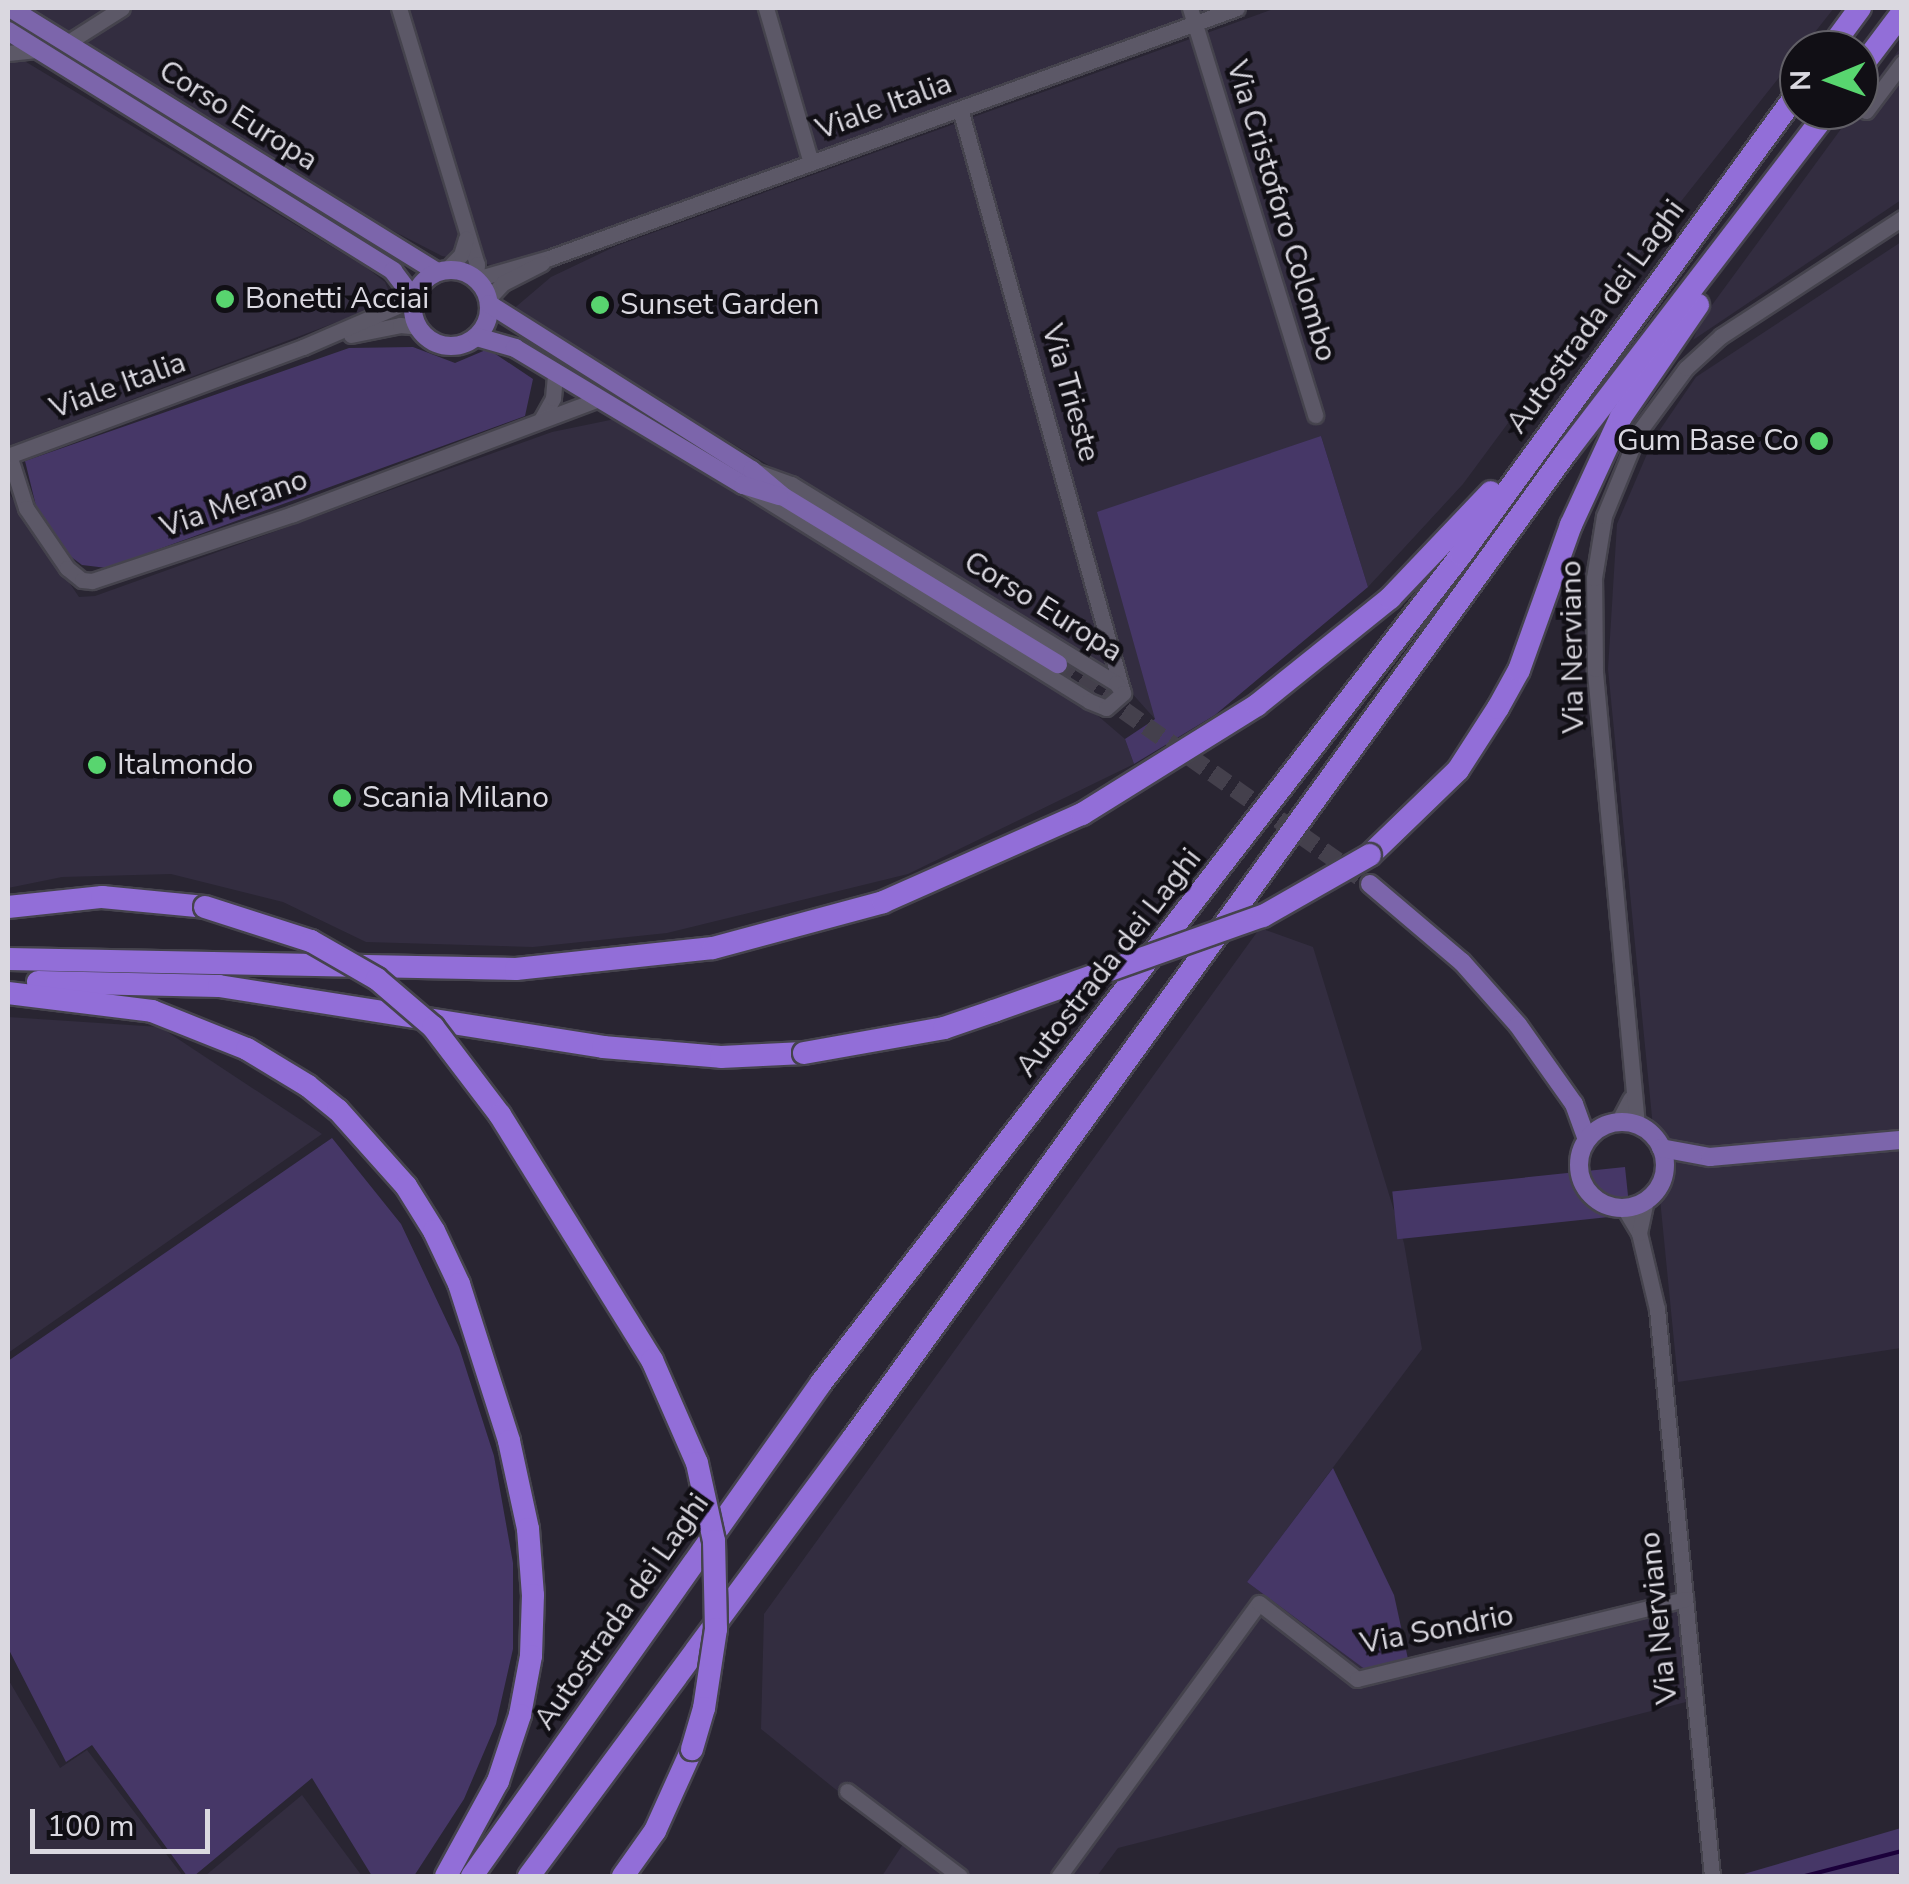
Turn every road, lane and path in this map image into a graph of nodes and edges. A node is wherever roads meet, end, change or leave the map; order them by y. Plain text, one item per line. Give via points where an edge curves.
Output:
1 (10, 8) edge
2 (122, 8) edge
3 (399, 8) edge
4 (766, 8) edge
5 (1237, 8) edge
6 (1860, 8) edge
7 (1902, 13) edge
8 (1192, 16) edge
9 (1844, 30) edge
10 (8, 31) edge
11 (67, 43) junction
12 (1879, 43) edge
13 (39, 50) junction
14 (8, 53) edge
15 (1902, 63) edge
16 (1879, 94) edge
17 (960, 109) junction
18 (1779, 117) edge
19 (1814, 130) edge
20 (1804, 144) junction
21 (811, 163) junction
22 (1902, 218) edge
23 (466, 239) junction
24 (550, 258) junction
25 (442, 270) junction
26 (476, 278) junction
27 (414, 299) junction
28 (489, 301) junction
29 (418, 327) junction
30 (477, 337) junction
31 (303, 347) junction
32 (555, 373) junction
33 (598, 399) junction
34 (1316, 415) dead end
35 (541, 420) junction
36 (1552, 428) junction
37 (8, 455) edge
38 (748, 478) junction
39 (1062, 668) junction
40 (1123, 692) junction
41 (1370, 884) tunnel mouth
42 (8, 907) edge
43 (8, 959) edge
44 (8, 982) edge
45 (8, 993) edge
46 (1574, 1104) junction
47 (1620, 1124) junction
48 (1587, 1140) junction
49 (1902, 1140) edge
50 (1660, 1148) junction
51 (1710, 1157) junction
52 (1662, 1177) junction
53 (1646, 1200) junction
54 (1624, 1208) junction
55 (1639, 1233) junction
56 (1685, 1598) junction
57 (847, 1791) dead end
58 (446, 1876) edge
59 (472, 1876) edge
60 (529, 1876) edge
61 (623, 1876) edge
62 (960, 1876) edge
63 (1059, 1876) edge
64 (1712, 1876) edge

1 - 11 main road, Corso Europa
2 - 11 street
3 - 23 street
4 - 21 street
5 - 8 street, Viale Italia
6 - 9 highway
7 - 12 highway
8 - 17 street, Viale Italia
8 - 34 street, Via Cristoforo Colombo
10 - 13 main road, Corso Europa
11 - 25 main road, Corso Europa
13 - 14 street
13 - 27 main road, Corso Europa via 393,271
15 - 16 street
17 - 21 street, Viale Italia
17 - 40 street, Via Trieste
18 - 36 highway, Autostrada dei Laghi
19 - 20 highway, Autostrada dei Laghi
20 - 44 highway, bridge via 1621,417 1572,525 1519,670 1458,770 1370,856 1263,916 944,1028 804,1053 721,1057 603,1048 219,986
20 - 60 highway, Autostrada dei Laghi via 1568,450
21 - 24 street, Viale Italia
22 - 47 street, Via Nerviano via 1720,336 1686,368 1638,433 1604,516 1594,578 1595,669 1632,1090
23 - 25 street via 461,254
23 - 26 street
24 - 26 street, Viale Italia
24 - 28 street, Viale Italia via 503,284
25 - 26 main road
25 - 27 main road via 419,286
26 - 28 main road
27 - 29 main road
27 - 31 street, Viale Italia
28 - 30 main road
28 - 38 main road, Corso Europa
29 - 30 main road via 445,346
29 - 31 street, Viale Italia via 383,327
30 - 32 main road, Corso Europa via 515,348
31 - 37 street, Viale Italia
32 - 33 main road, Corso Europa
32 - 35 street via 553,398
33 - 35 street, Via Merano
33 - 38 main road, Corso Europa
35 - 37 street, Via Merano via 92,582 67,568 26,508
36 - 43 highway via 1390,598 1257,705 1082,814 883,902 713,948 516,969
36 - 59 highway, Autostrada dei Laghi via 821,1384
38 - 39 main road
38 - 39 street, Corso Europa via 777,511
38 - 39 street, Corso Europa via 792,484
39 - 40 street, Corso Europa
39 - 40 street, Corso Europa via 1106,708
41 - 46 main road via 1462,962
42 - 61 highway, bridge via 102,897 204,907 311,941 377,979 433,1027 500,1115 652,1360 697,1463 714,1540 716,1629 704,1708 655,1831
45 - 58 highway via 152,1010 248,1049 347,1120 406,1186 434,1231 459,1284 508,1442 528,1529 533,1595 520,1715 498,1780
46 - 47 main road
46 - 48 main road
47 - 48 main road
47 - 50 main road via 1651,1134
48 - 54 main road via 1579,1160 1582,1180 1603,1204
49 - 51 main road
50 - 51 main road
50 - 52 main road
51 - 52 main road
52 - 53 main road
53 - 54 main road
53 - 55 street
54 - 55 street
55 - 56 street, Via Nerviano via 1654,1286
56 - 63 street, Via Sondrio via 1358,1679 1259,1602
56 - 64 street, Via Nerviano
57 - 62 street

